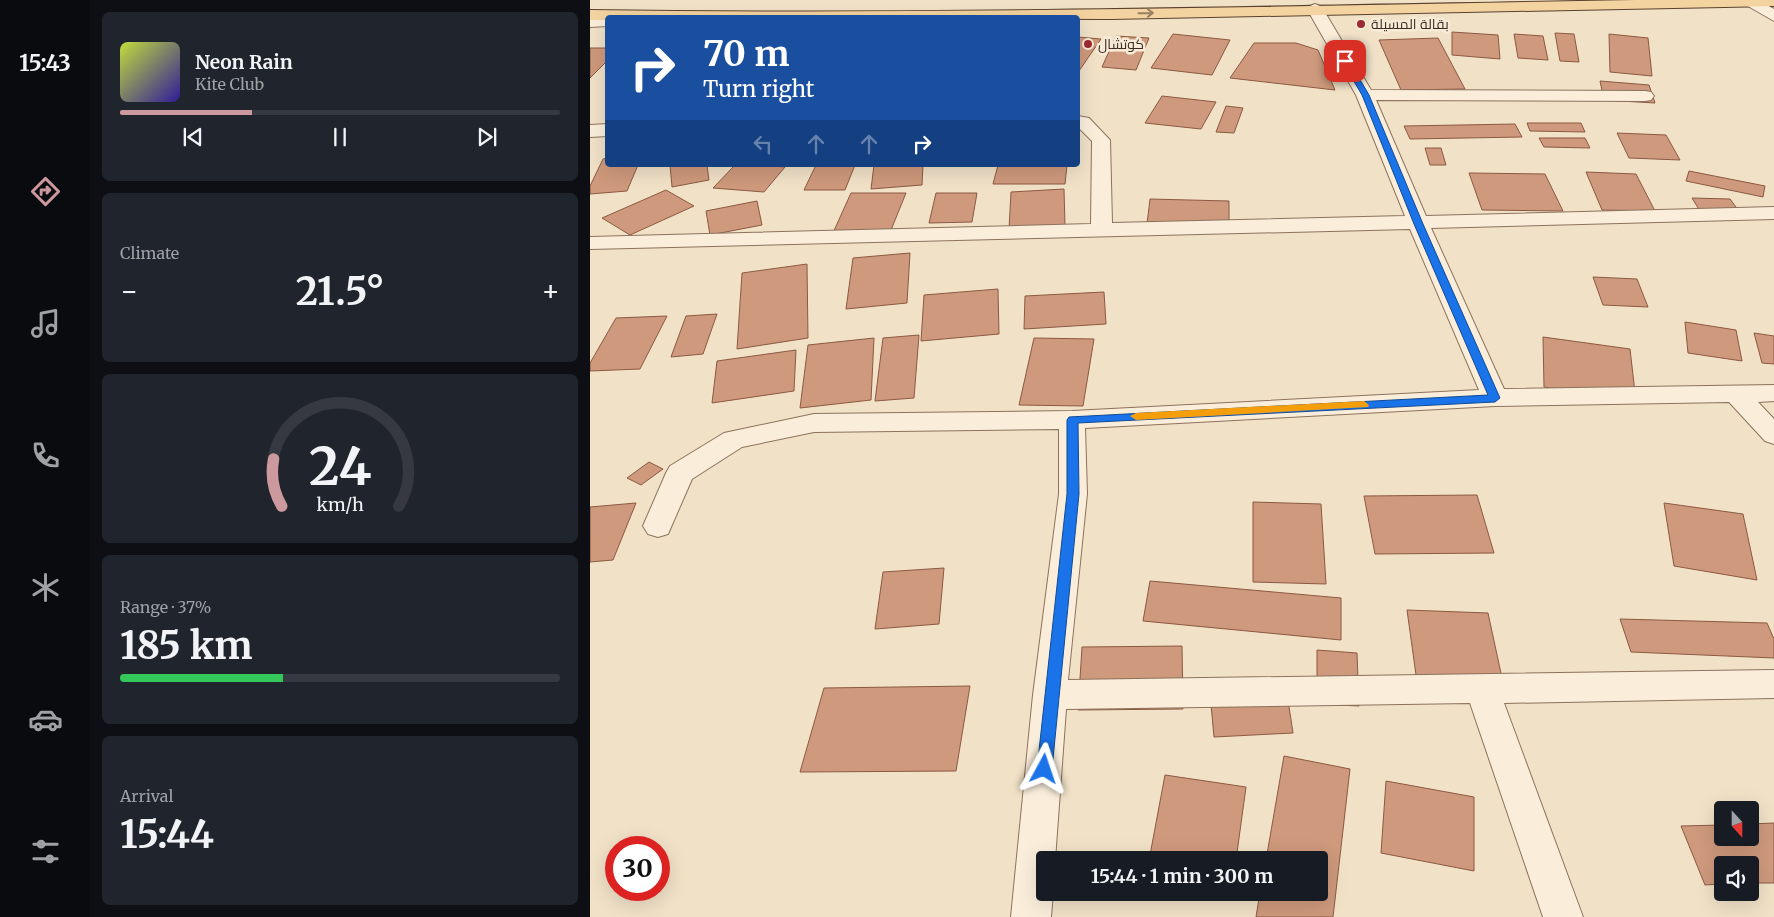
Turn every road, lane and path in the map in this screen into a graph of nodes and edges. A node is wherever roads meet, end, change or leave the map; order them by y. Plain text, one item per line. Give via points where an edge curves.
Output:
1 (1751, 2) junction
2 (1774, 2) edge
3 (1057, 7) edge
4 (1112, 7) edge
5 (1315, 9) junction
6 (590, 15) edge
7 (727, 15) edge
8 (605, 16) edge
9 (1774, 16) edge
10 (605, 21) edge
11 (590, 22) edge
12 (1365, 95) junction
13 (1645, 96) dead end
14 (1080, 121) edge
15 (605, 130) edge
16 (590, 131) edge
17 (1774, 213) edge
18 (1418, 224) junction
19 (1102, 231) junction
20 (590, 243) edge
21 (1735, 393) junction
22 (1774, 393) edge
23 (1495, 398) junction
24 (1072, 420) junction
25 (1774, 435) edge
26 (658, 526) dead end
27 (1774, 684) edge
28 (1482, 689) junction
29 (1050, 695) junction
30 (1031, 917) edge
31 (1562, 917) edge

1 - 2 main road
1 - 5 main road
1 - 9 street
3 - 4 main road
3 - 7 main road
4 -> 5 main road
5 - 12 street
6 - 8 main road
10 - 11 street
12 - 13 street
12 - 18 street
14 - 19 street via 1101,140
15 - 16 street
17 - 18 street
18 - 19 street
18 - 23 street
19 - 20 street
21 - 22 street
21 - 23 street
21 - 25 street
23 - 24 street
24 - 26 street via 814,423 734,439 680,474
24 - 29 street via 1073,494
27 - 28 street
28 - 29 street
28 - 31 street
29 - 30 street

